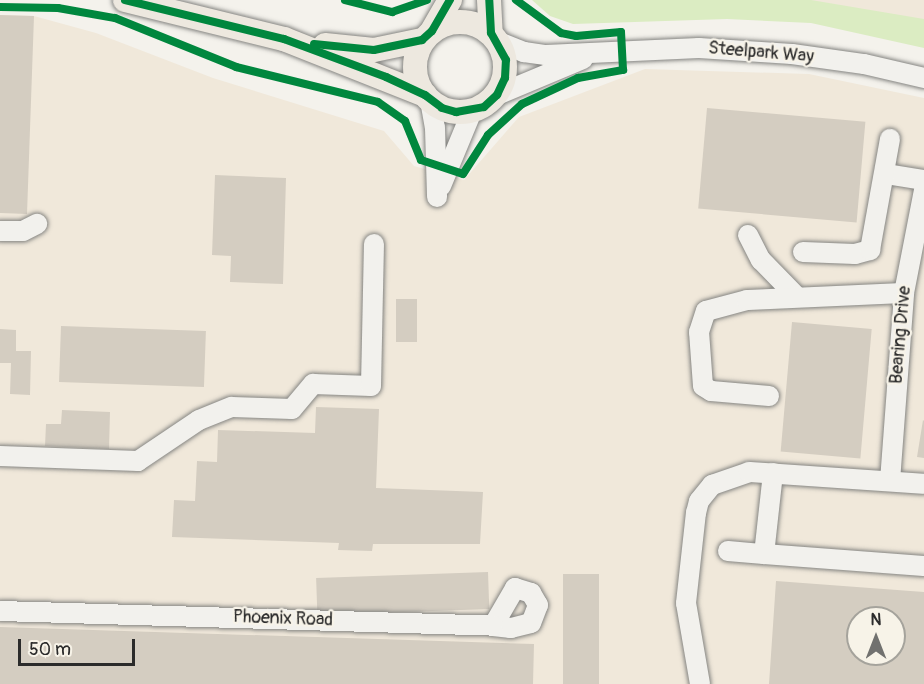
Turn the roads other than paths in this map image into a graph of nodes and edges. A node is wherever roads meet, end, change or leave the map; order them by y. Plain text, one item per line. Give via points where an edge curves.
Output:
1 (125, 0) edge
2 (450, 0) edge
3 (489, 0) edge
4 (427, 36) junction
5 (495, 37) junction
6 (284, 39) junction
7 (597, 53) junction
8 (924, 78) edge
9 (496, 95) junction
10 (428, 98) junction
11 (472, 111) junction
12 (890, 140) dead end
13 (886, 174) junction
14 (924, 180) edge
15 (924, 190) edge
16 (37, 224) dead end
17 (0, 231) edge
18 (748, 235) dead end
19 (374, 244) dead end
20 (803, 252) dead end
21 (904, 293) junction
22 (796, 296) junction
23 (768, 396) dead end
24 (0, 456) edge
25 (773, 473) junction
26 (890, 481) junction
27 (924, 484) edge
28 (728, 551) dead end
29 (764, 554) junction
30 (924, 566) edge
31 (0, 611) edge
32 (493, 626) dead end
33 (700, 684) edge

1 - 6 main road
2 - 4 main road
3 - 5 main road
4 - 5 main road via 445,24 465,23
4 - 6 main road via 374,50
4 - 10 main road via 415,57 415,79
5 - 7 street, Steelpark Way via 546,55
5 - 9 main road via 506,69
6 - 10 main road
7 - 8 street, Steelpark Way via 699,48 792,54 864,63
7 - 9 street, Steelpark Way
9 - 11 main road
10 - 11 main road via 442,108
10 - 11 street via 435,128 437,197
12 - 13 street
13 - 14 street
13 - 20 street via 870,250 855,254
15 - 21 street, Bearing Drive
16 - 17 street via 23,231
18 - 22 street via 761,260
19 - 24 street via 371,386 313,384 291,409 232,408 199,420 138,461
21 - 22 street
21 - 26 street, Bearing Drive
22 - 23 street via 730,303 703,315 699,332 703,386 711,391
25 - 26 street
25 - 29 street
25 - 33 street via 749,471 722,478 699,501 686,603
26 - 27 street
28 - 29 street
29 - 30 street
31 - 32 street, Phoenix Road

